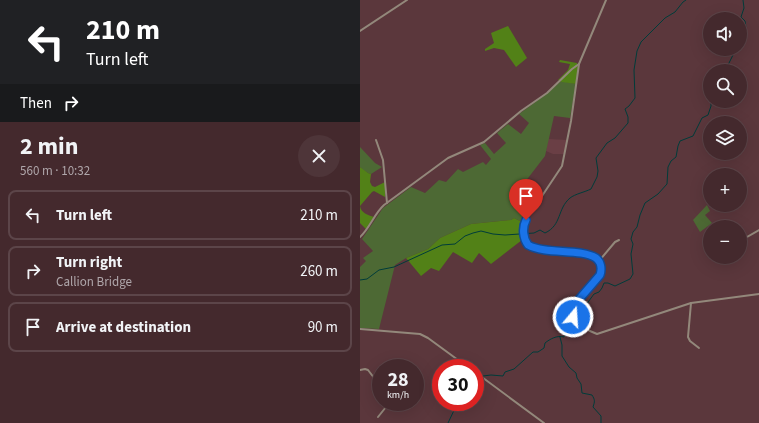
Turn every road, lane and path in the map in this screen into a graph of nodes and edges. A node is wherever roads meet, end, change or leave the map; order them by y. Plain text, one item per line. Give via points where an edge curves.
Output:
1 (407, 0) edge
2 (606, 0) edge
3 (360, 31) edge
4 (579, 64) junction
5 (376, 140) dead end
6 (387, 203) junction
7 (759, 230) edge
8 (747, 237) edge
9 (360, 238) edge
10 (619, 240) dead end
11 (599, 262) junction
12 (759, 294) edge
13 (691, 303) junction
14 (360, 330) edge
15 (699, 348) dead end
16 (457, 359) edge
17 (360, 370) edge
18 (372, 375) edge
19 (484, 379) edge
20 (383, 411) edge
21 (378, 417) dead end
22 (544, 423) edge

1 - 3 street
2 - 4 street
4 - 6 street via 547,93 484,142 448,158
4 - 11 street via 562,166 523,225 524,236 531,247 589,255
5 - 6 street via 383,160
6 - 9 street via 378,211
7 - 8 street
10 - 11 street
11 - 13 street via 600,275 571,312 573,317 594,333
12 - 13 street
13 - 15 street via 688,337
14 - 16 street via 420,334
17 - 18 street via 368,370
19 - 22 street
20 - 21 street

